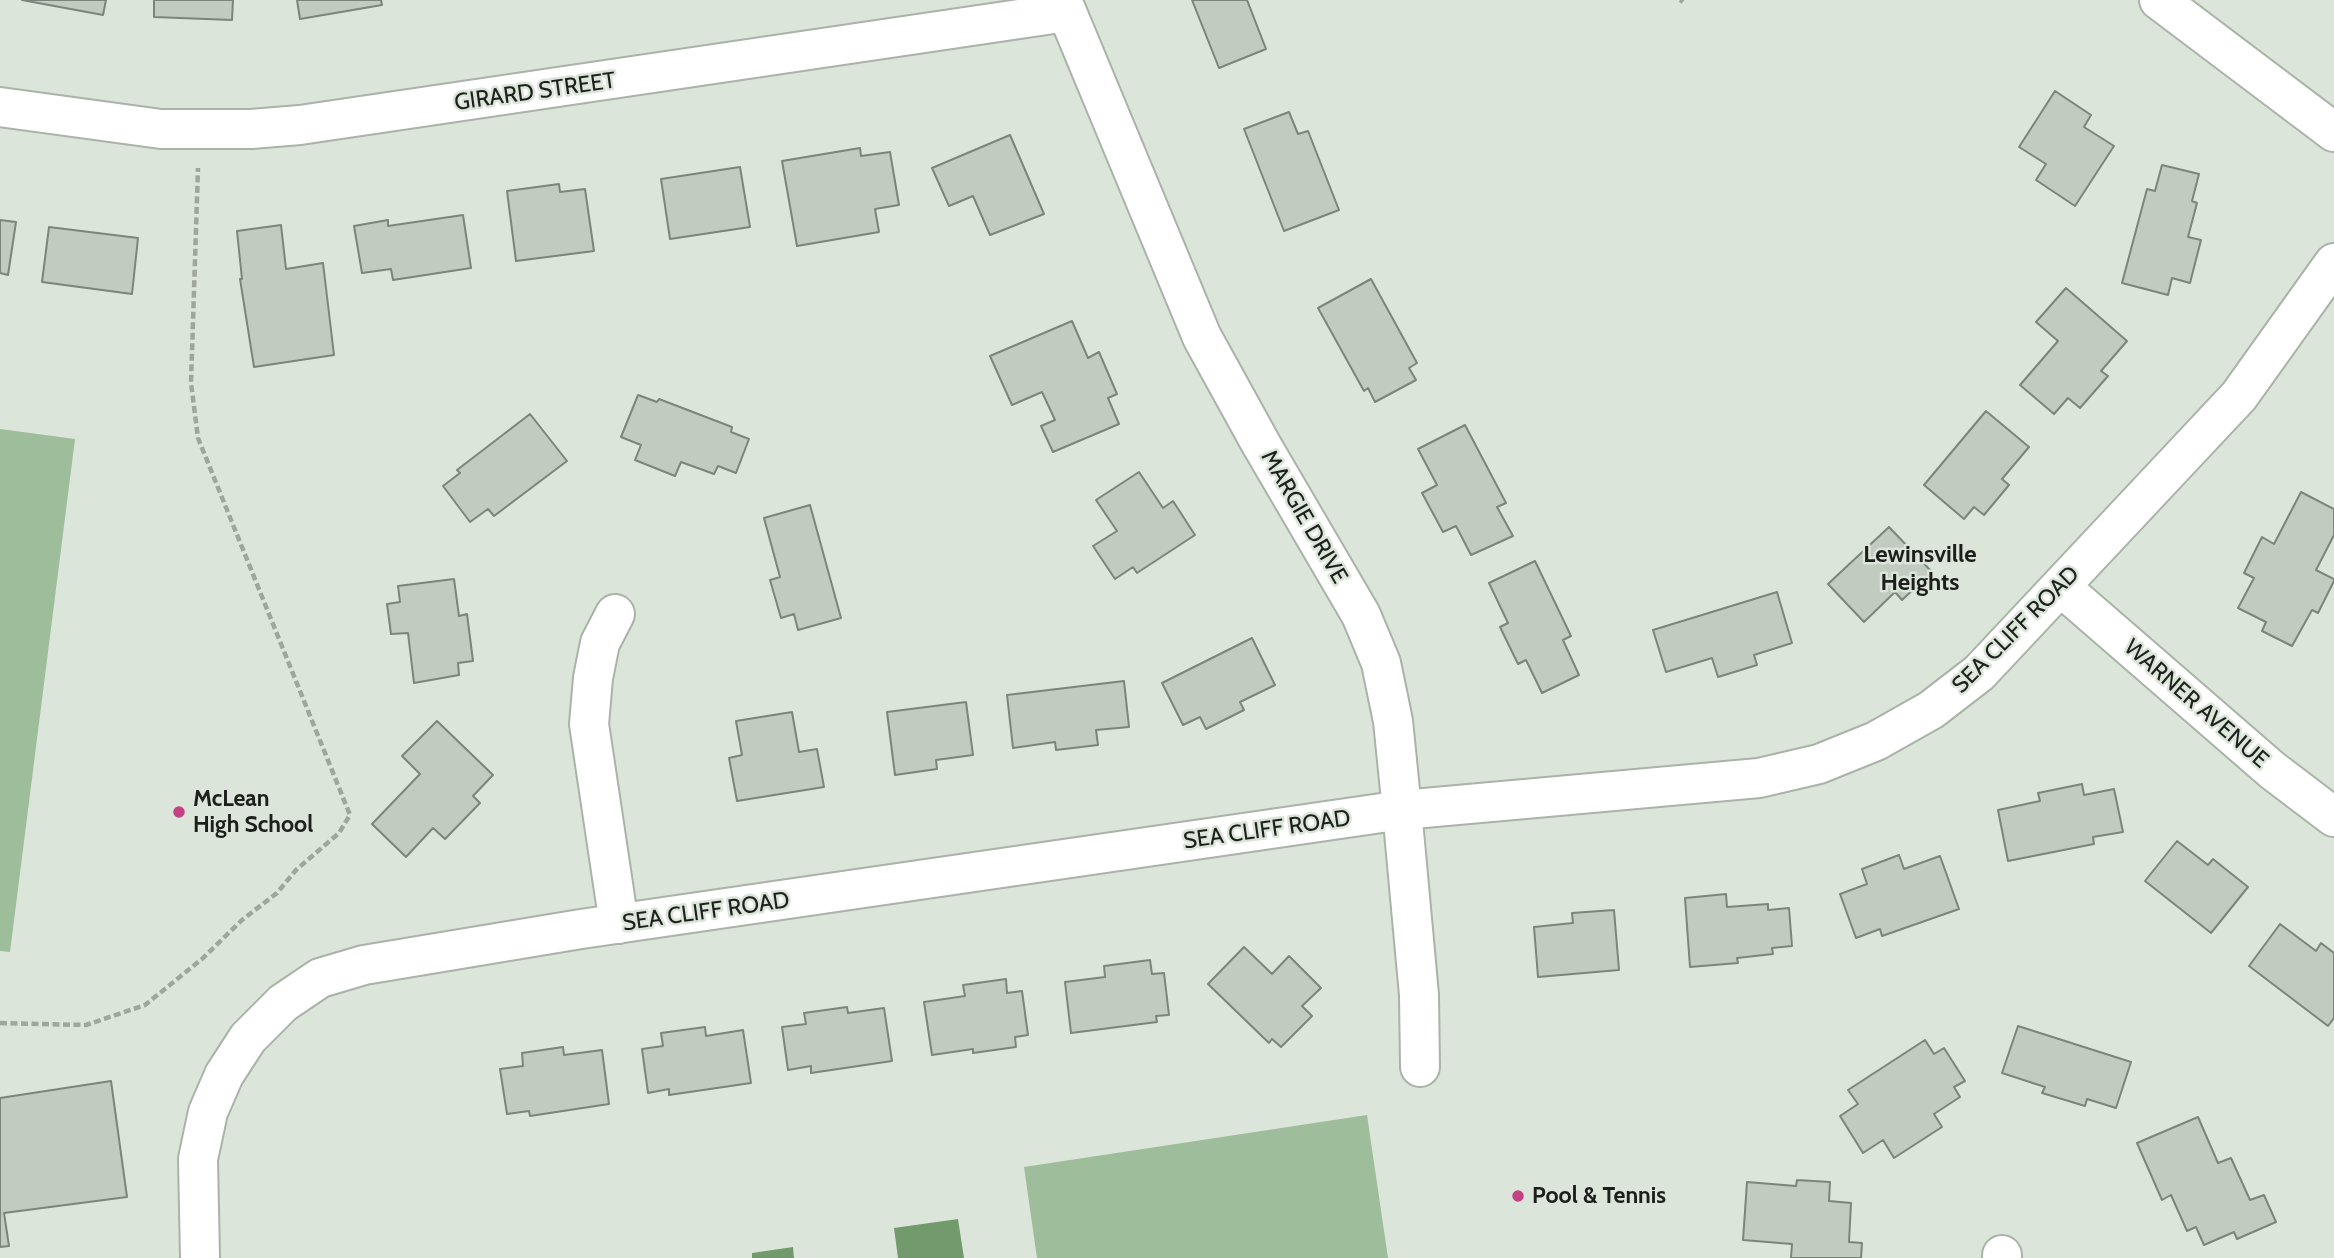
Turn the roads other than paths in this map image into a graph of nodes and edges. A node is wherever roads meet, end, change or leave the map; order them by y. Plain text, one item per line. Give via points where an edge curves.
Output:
1 (2159, 0) edge
2 (1065, 6) edge
3 (0, 107) edge
4 (2334, 132) edge
5 (2334, 263) edge
6 (2061, 587) junction
7 (615, 614) dead end
8 (1402, 810) junction
9 (2334, 817) edge
10 (619, 924) junction
11 (1420, 1068) dead end
12 (200, 1258) edge

1 - 4 street
2 - 3 street, GIRARD STREET via 300,125 161,129
2 - 8 street, MARGIE DRIVE via 1202,337 1362,615 1381,663 1393,721
5 - 6 street, SEA CLIFF ROAD via 2239,396
6 - 8 street, SEA CLIFF ROAD via 1979,673 1931,710 1877,741 1819,764 1759,778
6 - 9 street, WARNER AVENUE via 2272,770
7 - 10 street via 600,643 589,724
8 - 10 street, SEA CLIFF ROAD
8 - 11 street, MARGIE DRIVE via 1419,995
10 - 12 street, SEA CLIFF ROAD via 365,965 320,978 283,1003 248,1038 223,1075 208,1112 198,1159

